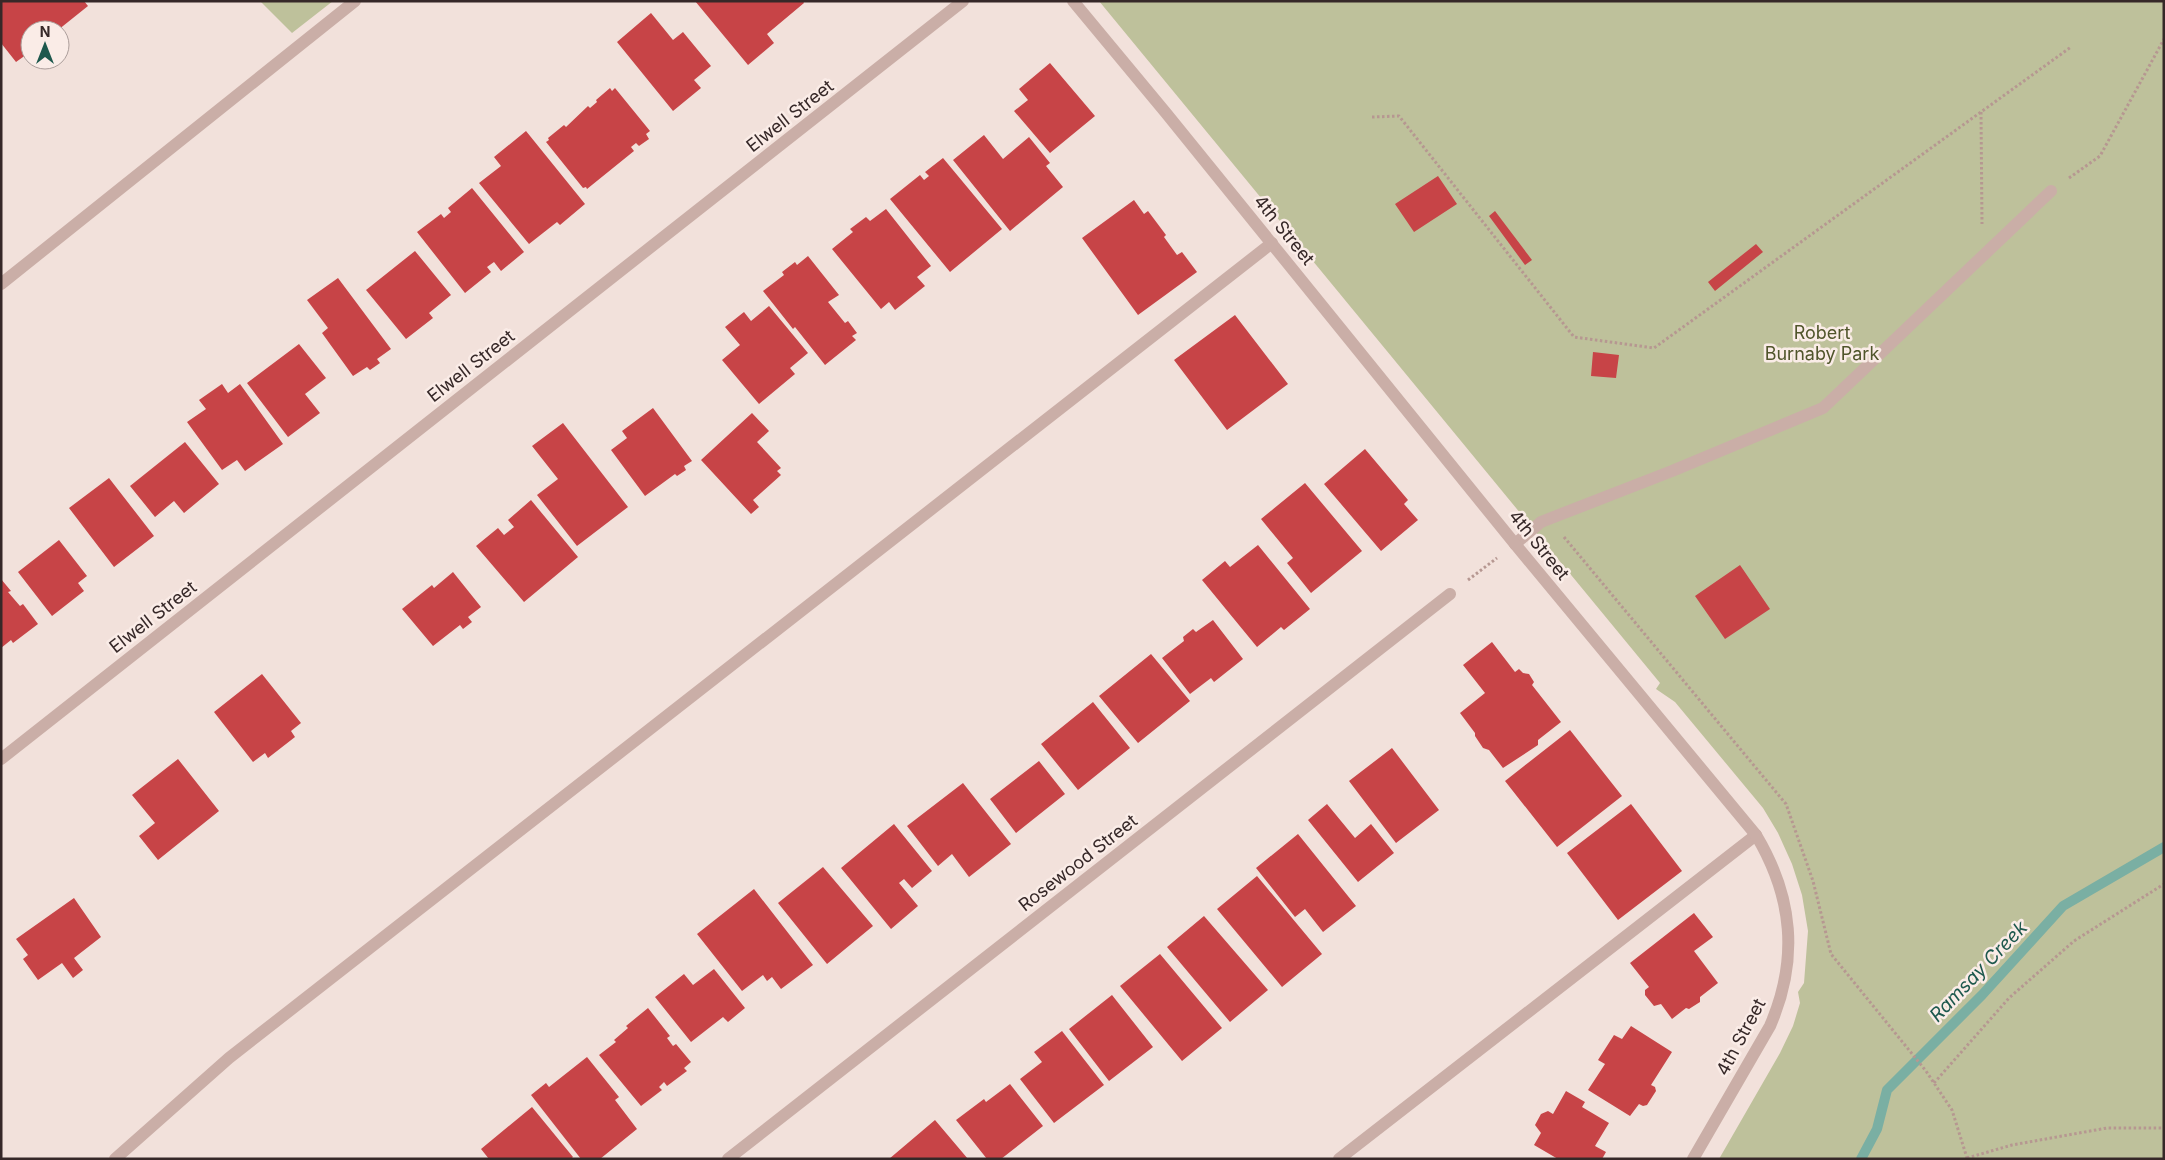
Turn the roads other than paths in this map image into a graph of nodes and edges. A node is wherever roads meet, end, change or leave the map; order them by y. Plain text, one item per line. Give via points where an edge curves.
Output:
1 (355, 1) edge
2 (963, 1) edge
3 (1073, 1) edge
4 (2051, 191) road end
5 (1272, 243) junction
6 (1, 284) edge
7 (1515, 544) junction
8 (1450, 594) road end
9 (1, 759) edge
10 (1756, 835) junction
11 (115, 1159) edge
12 (728, 1159) edge
13 (1339, 1159) edge
14 (1693, 1159) edge

1 - 6 street
2 - 9 street, Elwell Street
3 - 5 street, 4th Street
4 - 7 street via 1822,408 1541,522
5 - 7 street, 4th Street
5 - 11 street via 229,1058
7 - 10 street, 4th Street
8 - 12 street, Rosewood Street
10 - 13 street
10 - 14 street, 4th Street via 1772,864 1784,898 1788,942 1784,983 1770,1026

